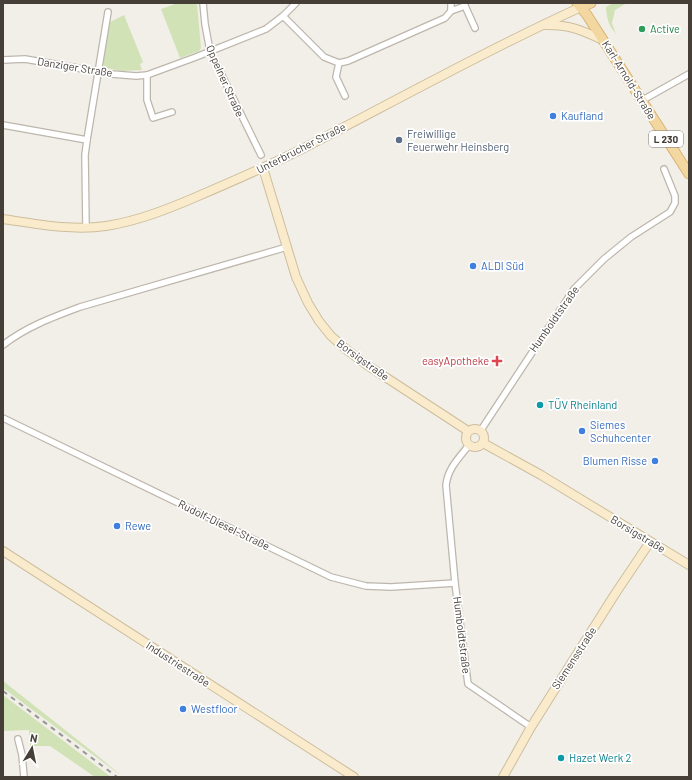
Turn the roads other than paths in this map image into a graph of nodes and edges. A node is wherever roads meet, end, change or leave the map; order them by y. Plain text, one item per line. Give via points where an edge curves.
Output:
1 (203, 3) edge
2 (296, 3) edge
3 (451, 3) edge
4 (591, 3) edge
5 (464, 5) edge
6 (579, 5) edge
7 (451, 11) junction
8 (108, 12) dead end
9 (283, 16) junction
10 (543, 25) junction
11 (475, 28) dead end
12 (603, 40) junction
13 (210, 51) junction
14 (3, 60) edge
15 (339, 63) junction
16 (98, 71) junction
17 (689, 74) edge
18 (147, 75) junction
19 (345, 96) dead end
20 (641, 101) junction
21 (172, 112) dead end
22 (3, 125) edge
23 (87, 140) junction
24 (261, 154) dead end
25 (263, 168) junction
26 (664, 170) dead end
27 (689, 174) edge
28 (3, 219) edge
29 (86, 227) junction
30 (287, 248) junction
31 (3, 346) edge
32 (3, 418) edge
33 (481, 430) junction
34 (468, 431) junction
35 (483, 443) junction
36 (469, 445) junction
37 (650, 542) junction
38 (3, 551) edge
39 (689, 565) edge
40 (455, 583) junction
41 (531, 727) junction
42 (18, 739) dead end
43 (24, 777) edge
44 (354, 777) edge
45 (503, 777) edge

1 - 13 street, Oppelner Straße
2 - 9 street, Danziger Straße
3 - 7 street
4 - 6 main road
5 - 7 street
5 - 11 street
6 - 10 street, Unterbrucher Straße
6 - 12 main road, Karl-Arnold-Straße / L 230
7 - 15 street via 445,18
8 - 16 street
9 - 13 street, Danziger Straße via 266,29
9 - 15 street via 324,56
10 - 12 street via 571,26
10 - 25 street, Unterbrucher Straße
12 - 20 main road, Karl-Arnold-Straße / L 230
13 - 18 street, Danziger Straße
13 - 24 street, Oppelner Straße
14 - 16 street, Danziger Straße via 25,59
15 - 19 street via 336,77
16 - 18 street, Danziger Straße
16 - 23 street
17 - 20 street
18 - 21 street via 147,100 153,118
20 - 27 main road, Karl-Arnold-Straße / L 230
22 - 23 street
23 - 29 street
25 - 29 street, Unterbrucher Straße via 163,210 107,226
25 - 30 street, Borsigstraße
26 - 33 street, Humboldtstraße via 675,196 675,203 670,212 631,237 574,289
28 - 29 street, Unterbrucher Straße via 63,227
30 - 31 street via 80,307 34,326
30 - 34 street, Borsigstraße via 308,303 331,336 367,365
32 - 40 street, Rudolf-Diesel-Straße via 331,577 366,586
33 - 34 street via 474,428
33 - 35 street via 484,434
34 - 36 street via 466,440
35 - 36 street via 476,447
35 - 37 street, Borsigstraße via 541,475
36 - 40 street, Humboldtstraße via 452,467 446,485
37 - 39 street, Borsigstraße
37 - 41 street, Siemensstraße
38 - 44 street, Industriestraße
40 - 41 street, Humboldtstraße via 468,684
41 - 45 street, Siemensstraße
42 - 43 street

